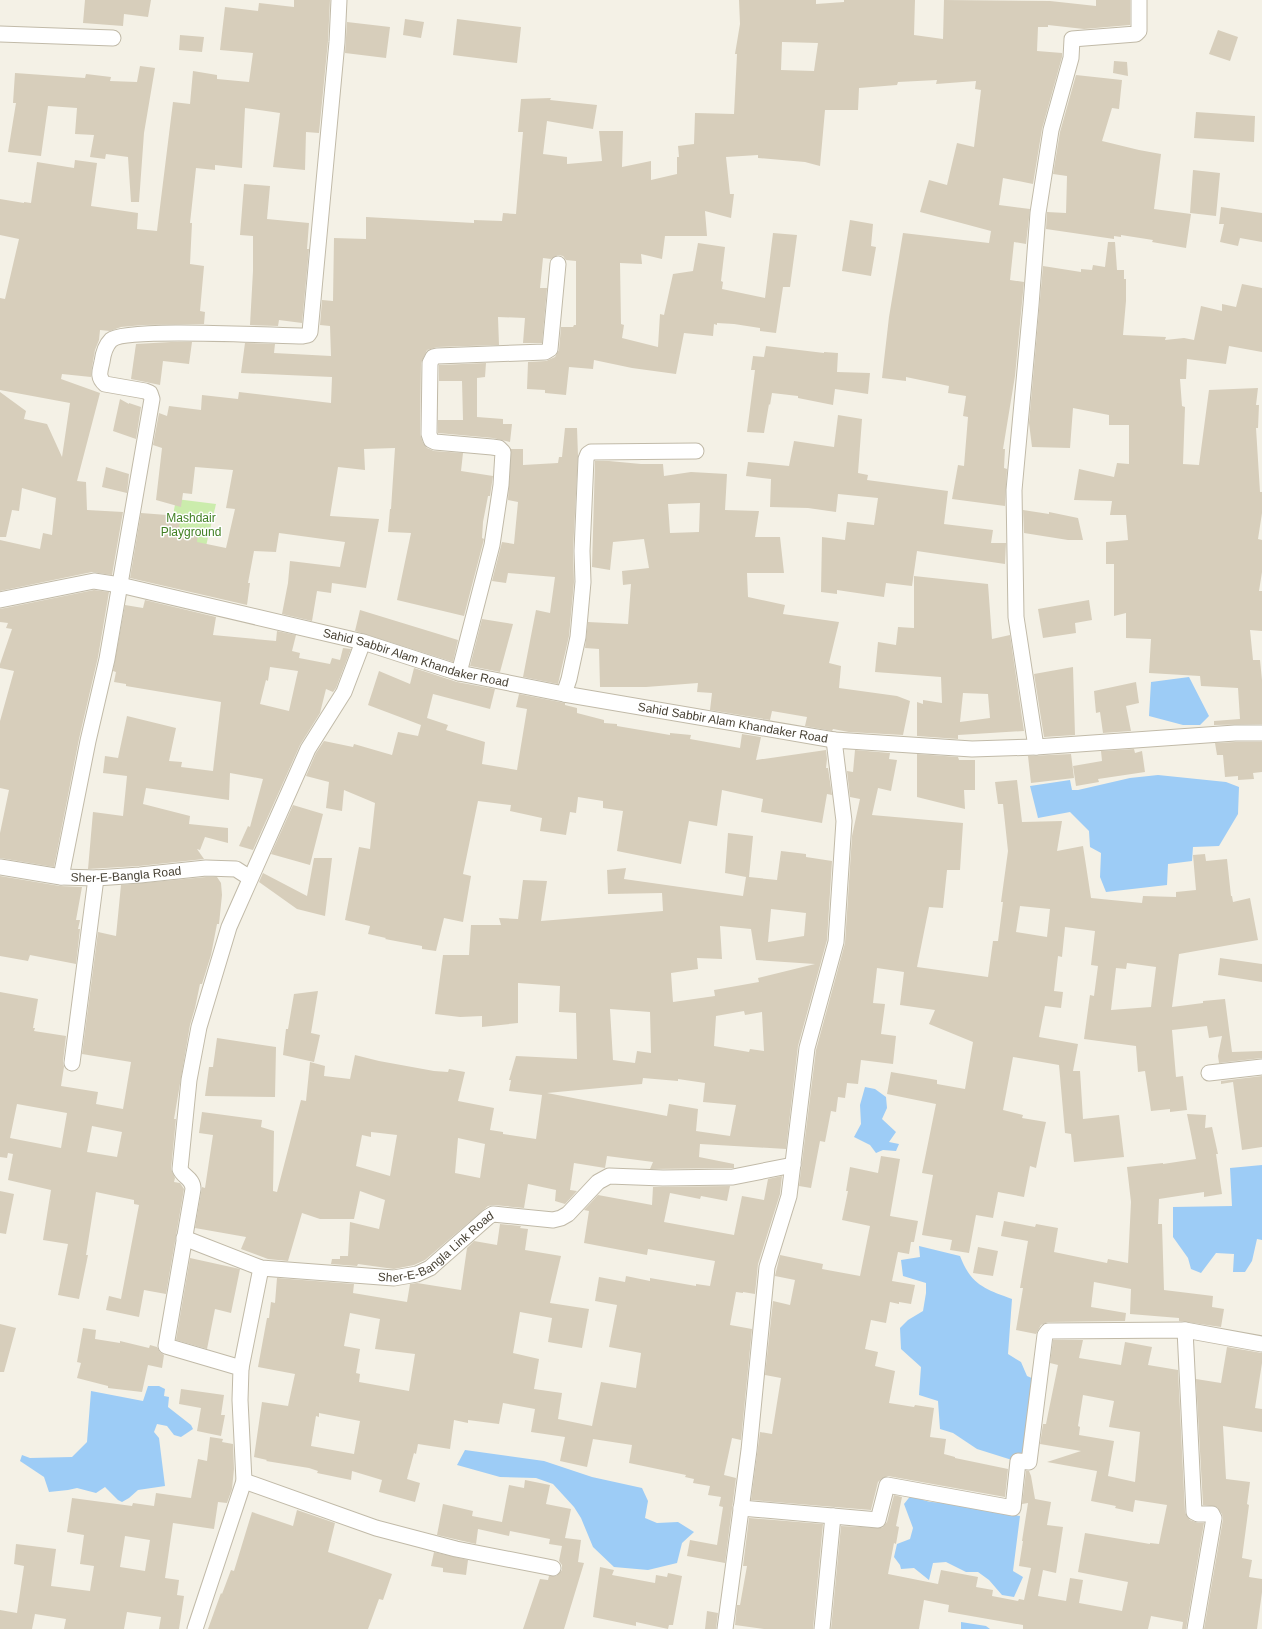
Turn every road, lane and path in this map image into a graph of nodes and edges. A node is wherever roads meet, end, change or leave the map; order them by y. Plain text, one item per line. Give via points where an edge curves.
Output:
1 (339, 0) edge
2 (1139, 0) edge
3 (0, 34) edge
4 (113, 38) dead end
5 (558, 264) dead end
6 (696, 451) dead end
7 (120, 585) junction
8 (0, 600) edge
9 (363, 642) junction
10 (459, 673) junction
11 (564, 694) junction
12 (1262, 733) edge
13 (834, 740) junction
14 (1036, 747) junction
15 (0, 867) edge
16 (61, 877) junction
17 (96, 878) junction
18 (250, 878) junction
19 (72, 1063) dead end
20 (1262, 1067) edge
21 (1209, 1073) dead end
22 (793, 1165) junction
23 (184, 1238) junction
24 (261, 1268) junction
25 (1185, 1330) junction
26 (1262, 1344) edge
27 (242, 1368) junction
28 (244, 1480) junction
29 (741, 1508) junction
30 (833, 1516) junction
31 (553, 1568) dead end
32 (195, 1629) edge
33 (725, 1629) edge
34 (822, 1629) edge
35 (1195, 1629) edge

1 - 7 street via 308,335 170,332 126,334 112,340 104,351 99,376 105,384 145,390 150,393 152,399
2 - 14 street via 1139,31 1136,34 1072,39 1071,58 1051,130 1038,213 1014,490 1016,617
3 - 4 street
5 - 10 street via 550,349 545,352 437,356 432,357 430,363 431,440 499,448 503,452 492,546
6 - 11 street via 588,454 578,638
7 - 8 street, Sahid Sabbir Alam Khandaker Road via 94,581
7 - 9 street, Sahid Sabbir Alam Khandaker Road
7 - 16 street
9 - 10 street, Sahid Sabbir Alam Khandaker Road
9 - 18 street via 344,692 308,749
10 - 11 street, Sahid Sabbir Alam Khandaker Road
11 - 13 street, Sahid Sabbir Alam Khandaker Road
12 - 14 street, Sahid Sabbir Alam Khandaker Road
13 - 14 street, Sahid Sabbir Alam Khandaker Road via 972,750
13 - 22 street via 844,821 836,942 807,1048
15 - 16 street, Sher-E-Bangla Road
16 - 17 street, Sher-E-Bangla Road
17 - 18 street, Sher-E-Bangla Road via 206,868 236,869
17 - 19 street
18 - 23 street via 229,927 214,976 199,1027 189,1080 180,1169 191,1180 194,1188
20 - 21 street
22 - 24 street, Sher-E-Bangla Link Road via 733,1177 610,1176 598,1182 568,1214 561,1218 553,1220 500,1214 488,1216 430,1268 405,1277
22 - 29 street via 789,1196 767,1267
23 - 24 street, Sher-E-Bangla Link Road
23 - 27 street via 166,1346
24 - 27 street
25 - 26 street
25 - 30 street via 1048,1331 1045,1335 1029,1462 1018,1461 1013,1508 887,1485 878,1520
25 - 35 street via 1194,1512 1212,1514 1214,1518
27 - 28 street via 240,1400
28 - 31 street via 376,1528 456,1549
28 - 32 street
29 - 30 street
29 - 33 street
30 - 34 street

